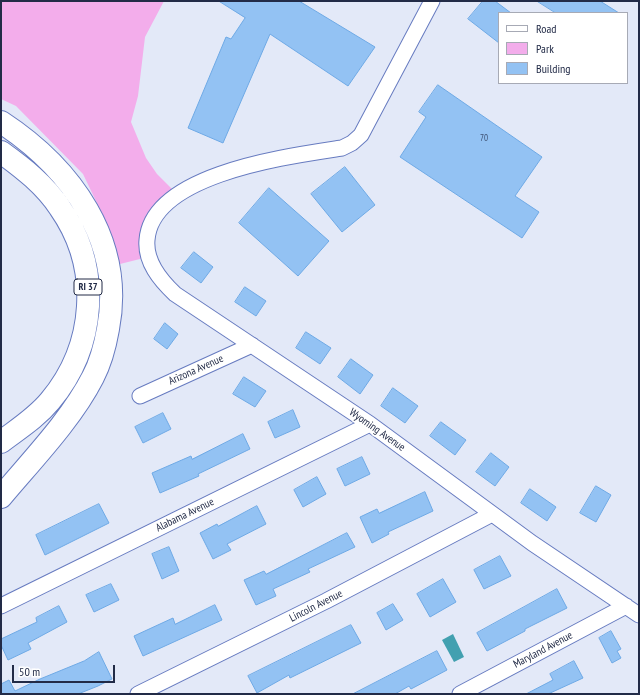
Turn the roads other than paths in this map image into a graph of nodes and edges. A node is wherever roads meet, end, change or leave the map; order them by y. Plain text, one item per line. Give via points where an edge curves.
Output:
1 (432, 1) edge
2 (1, 122) edge
3 (1, 152) edge
4 (252, 345) junction
5 (140, 396) dead end
6 (370, 424) junction
7 (6, 437) edge
8 (1, 497) edge
9 (492, 514) junction
10 (1, 606) edge
11 (626, 606) junction
12 (639, 615) edge
13 (138, 694) edge
14 (460, 694) edge

1 - 4 street, Wyoming Avenue via 361,135 352,143 342,148 266,161 227,171 175,197 153,218 146,246 148,256 159,277 175,294
2 - 8 highway via 54,164 85,204 105,247 112,295 105,345 87,388
3 - 7 highway, RI 37 via 42,186 68,219 83,256 89,290 87,325 74,365 48,403
4 - 5 street, Arizona Avenue
4 - 6 street, Wyoming Avenue
6 - 9 street, Wyoming Avenue
6 - 10 street, Alabama Avenue
9 - 11 street, Wyoming Avenue
9 - 13 street, Lincoln Avenue via 326,601
11 - 12 street, Wyoming Avenue
11 - 14 street, Maryland Avenue

